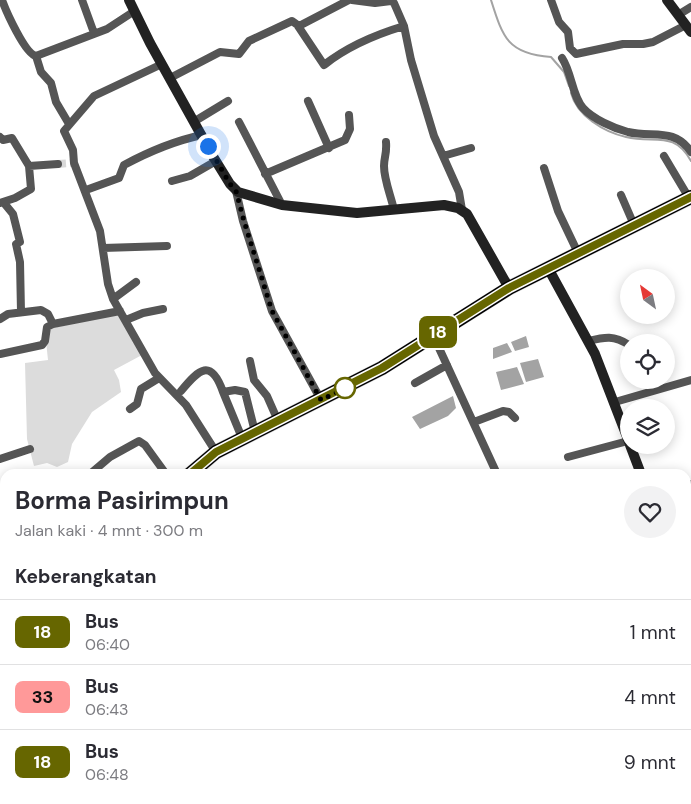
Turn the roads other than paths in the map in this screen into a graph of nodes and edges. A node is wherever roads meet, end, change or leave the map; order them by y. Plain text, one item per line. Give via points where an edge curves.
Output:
1 (2, 0) edge
2 (82, 0) edge
3 (129, 0) edge
4 (351, 0) edge
5 (552, 0) edge
6 (667, 0) edge
7 (691, 7) edge
8 (133, 12) junction
9 (678, 15) junction
10 (298, 26) junction
11 (404, 26) junction
12 (688, 28) edge
13 (94, 33) junction
14 (36, 56) junction
15 (562, 58) dead end
16 (162, 64) junction
17 (170, 78) junction
18 (228, 101) dead end
19 (308, 101) dead end
20 (349, 115) dead end
21 (195, 121) junction
22 (239, 122) dead end
23 (69, 124) junction
24 (202, 135) junction
25 (0, 136) edge
26 (386, 142) dead end
27 (329, 148) junction
28 (471, 148) dead end
29 (691, 152) edge
30 (443, 156) junction
31 (664, 156) dead end
32 (216, 161) junction
33 (58, 164) tunnel mouth
34 (29, 166) junction
35 (544, 168) dead end
36 (265, 174) junction
37 (172, 181) dead end
38 (86, 190) junction
39 (236, 191) junction
40 (621, 196) dead end
41 (690, 198) edge
42 (4, 205) edge
43 (282, 205) junction
44 (394, 210) junction
45 (462, 210) junction
46 (0, 213) edge
47 (634, 225) junction
48 (167, 246) dead end
49 (103, 248) junction
50 (578, 253) junction
51 (548, 268) junction
52 (136, 282) dead end
53 (509, 288) junction
54 (113, 300) junction
55 (163, 308) dead end
56 (120, 311) junction
57 (21, 312) junction
58 (0, 319) edge
59 (126, 320) junction
60 (53, 324) junction
61 (433, 335) junction
62 (620, 340) edge
63 (588, 341) junction
64 (0, 354) edge
65 (250, 361) dead end
66 (447, 365) junction
67 (159, 378) junction
68 (691, 380) edge
69 (415, 383) dead end
70 (181, 391) dead end
71 (223, 392) junction
72 (321, 400) junction
73 (615, 402) junction
74 (130, 409) dead end
75 (620, 416) edge
76 (514, 418) dead end
77 (278, 421) junction
78 (474, 422) junction
79 (249, 435) junction
80 (620, 444) edge
81 (30, 449) dead end
82 (216, 452) junction
83 (634, 454) edge
84 (568, 457) dead end
85 (0, 459) edge
86 (96, 469) edge
87 (162, 469) edge
88 (197, 469) edge
89 (495, 469) edge
90 (639, 469) edge

1 - 14 street via 30,54
2 - 13 street
3 - 8 street
4 - 10 street
4 - 11 street via 392,1
5 - 12 street via 559,22 568,32 570,48 576,54 623,44 653,42
6 - 9 street
7 - 9 street
8 - 13 street
8 - 16 street
9 - 12 street
10 - 11 street via 324,64 357,43
10 - 17 street via 293,22 286,23 249,41 239,54 220,52
11 - 30 street via 411,60
13 - 14 street
14 - 23 street
15 - 29 street via 584,110 627,132 666,134 681,140
16 - 17 street
16 - 23 street via 94,96
17 - 21 street
18 - 21 street
19 - 27 street
20 - 27 street via 345,140
21 - 24 street
22 - 36 street
23 - 38 street via 64,131 72,150 73,163
24 - 32 street
24 - 38 street via 152,150 124,165 119,178
25 - 34 street via 3,140 12,138
26 - 44 street via 384,170
27 - 36 street
28 - 30 street
30 - 45 street via 459,192
31 - 41 street
32 - 37 street via 190,176
32 - 39 street
33 - 34 street
34 - 42 street via 31,189
35 - 50 street via 558,211
36 - 43 street
38 - 49 street
39 - 43 street
39 - 72 street via 272,311
40 - 47 street
41 - 47 highway
42 - 46 street
42 - 57 street via 15,220 20,242 16,244 20,262
43 - 44 street via 357,213
44 - 45 street via 444,205
45 - 53 street
47 - 50 highway
48 - 49 street
49 - 54 street
50 - 51 highway
51 - 53 highway
51 - 63 street
52 - 54 street
53 - 61 highway
54 - 56 street
55 - 59 street
56 - 59 street
56 - 60 street
57 - 58 street
57 - 60 street via 45,311
59 - 67 street
60 - 64 street via 47,327 42,345
61 - 66 street
61 - 72 highway via 382,368
62 - 63 street via 607,336
63 - 73 street
65 - 77 street via 254,380 264,391
66 - 69 street
66 - 78 street
67 - 74 street via 141,389 137,404
67 - 82 street via 186,405
68 - 73 street
70 - 71 street via 196,373 206,369 214,373
71 - 79 street
71 - 79 street via 245,392
72 - 77 highway
73 - 75 street
76 - 78 street via 504,411
77 - 79 highway
78 - 89 street
79 - 82 highway
80 - 84 street
81 - 85 street
82 - 88 highway
83 - 90 street
86 - 87 street via 139,441

